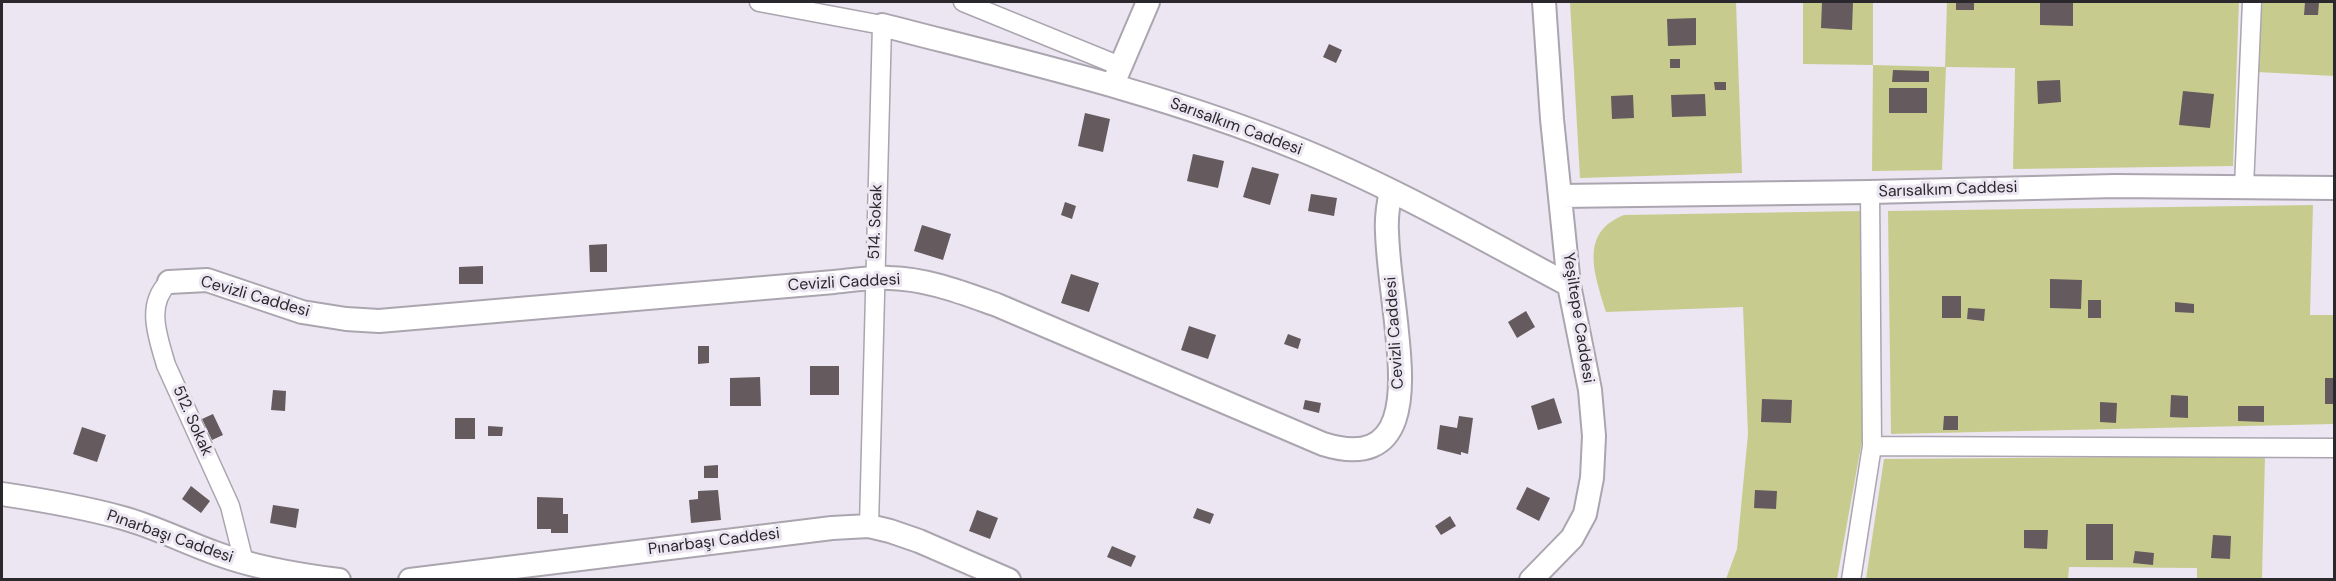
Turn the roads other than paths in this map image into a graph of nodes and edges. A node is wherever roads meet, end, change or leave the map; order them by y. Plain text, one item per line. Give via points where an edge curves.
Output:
1 (759, 2) edge
2 (963, 2) edge
3 (1148, 2) edge
4 (1544, 2) edge
5 (2252, 2) edge
6 (882, 25) junction
7 (1116, 75) junction
8 (2244, 187) junction
9 (2334, 188) edge
10 (1391, 191) junction
11 (1870, 192) junction
12 (1562, 196) junction
13 (875, 279) junction
14 (169, 282) joint
15 (1569, 285) junction
16 (1872, 446) junction
17 (2334, 448) edge
18 (2, 494) edge
19 (868, 526) junction
20 (244, 562) junction
21 (339, 579) edge
22 (410, 579) edge
23 (1009, 579) edge
24 (1531, 579) edge
25 (1851, 579) edge

1 - 6 street
2 - 7 street
3 - 7 street
4 - 12 street, Yeşiltepe Caddesi
5 - 8 street
6 - 7 street, Sarısalkım Caddesi
6 - 13 street, 514. Sokak
7 - 10 street, Sarısalkım Caddesi via 1296,147
8 - 9 street, Sarısalkım Caddesi
8 - 11 street, Sarısalkım Caddesi
10 - 13 street, Cevizli Caddesi via 1386,214 1400,402 1396,418 1382,440 1352,450 1323,444 998,305 929,283
10 - 15 street, Sarısalkım Caddesi
11 - 12 street, Sarısalkım Caddesi
11 - 16 street
12 - 15 street, Yeşiltepe Caddesi
13 - 14 street, Cevizli Caddesi via 379,321 302,312 207,280
13 - 19 street, 514. Sokak
14 - 20 street, 512. Sokak via 160,291 155,306 160,343 166,365 230,506
15 - 24 street, Yeşiltepe Caddesi via 1590,390 1592,478 1585,514 1572,538
16 - 17 street
16 - 25 street
18 - 20 street, Pınarbaşı Caddesi via 124,518
19 - 22 street, Pınarbaşı Caddesi
19 - 23 street, Pınarbaşı Caddesi via 919,541
20 - 21 street, Pınarbaşı Caddesi

